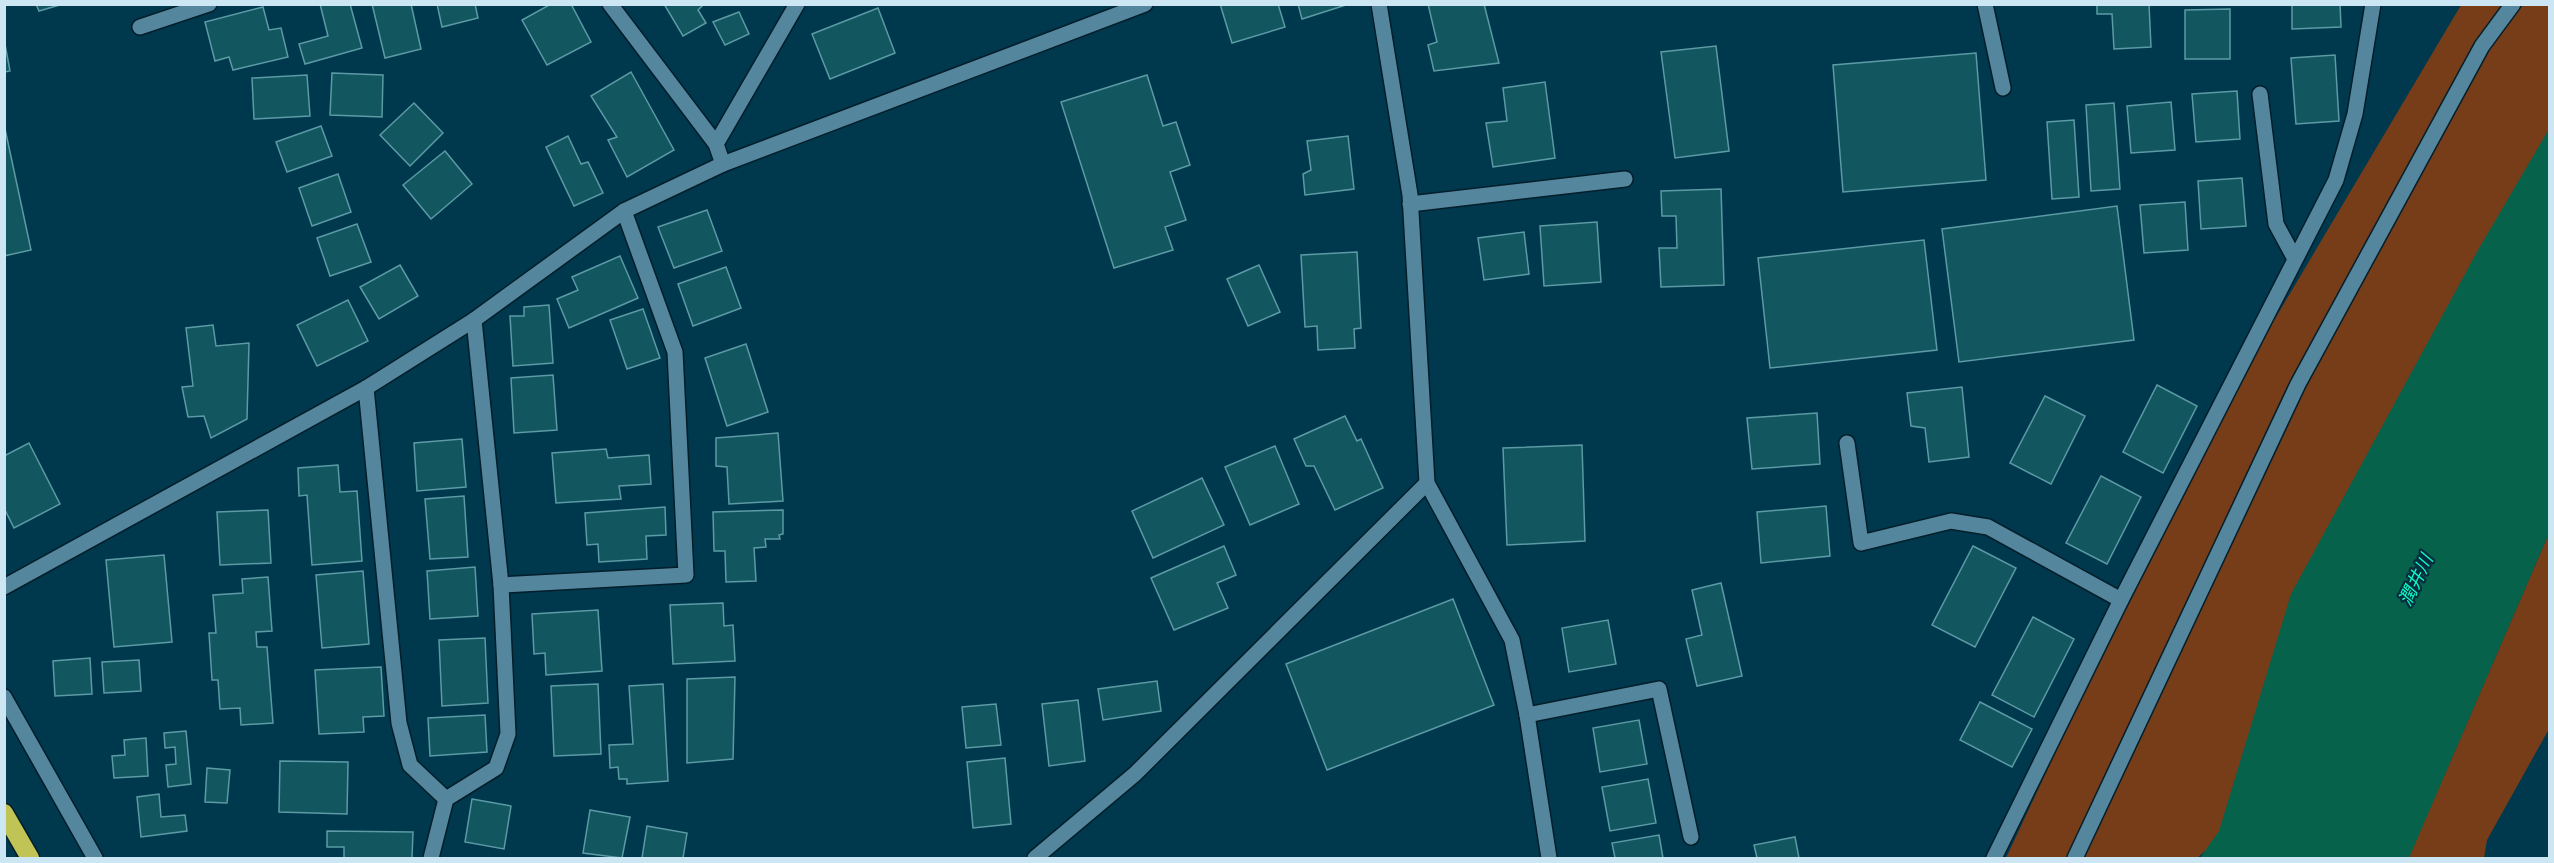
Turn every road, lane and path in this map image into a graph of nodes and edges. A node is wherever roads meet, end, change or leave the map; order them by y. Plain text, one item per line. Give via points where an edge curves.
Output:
1 (209, 4) edge
2 (610, 4) edge
3 (796, 4) edge
4 (1144, 4) edge
5 (1379, 4) edge
6 (1985, 4) edge
7 (2373, 4) edge
8 (2513, 4) edge
9 (140, 27) dead end
10 (2002, 88) dead end
11 (2260, 94) dead end
12 (716, 144) junction
13 (723, 164) junction
14 (1625, 179) dead end
15 (1410, 204) junction
16 (624, 211) junction
17 (2295, 259) junction
18 (474, 320) junction
19 (366, 388) junction
20 (1847, 443) dead end
21 (1427, 483) junction
22 (501, 585) junction
23 (4, 587) edge
24 (2121, 600) junction
25 (4, 697) edge
26 (1527, 715) junction
27 (446, 800) junction
28 (4, 813) edge
29 (1691, 837) dead end
30 (30, 858) edge
31 (95, 858) edge
32 (431, 858) edge
33 (1035, 858) edge
34 (1549, 858) edge
35 (1994, 858) edge
36 (2074, 858) edge

1 - 9 street
2 - 12 street
3 - 12 street
4 - 13 street
5 - 15 street
6 - 10 street
7 - 17 street via 2355,114 2336,180
8 - 36 street via 2482,46 2298,384
11 - 17 street via 2276,224
12 - 13 street
13 - 16 street
14 - 15 street
15 - 21 street
16 - 18 street
16 - 22 street via 675,352 686,575
17 - 24 street
18 - 19 street
18 - 22 street
19 - 23 street
19 - 27 street via 399,723 410,765
20 - 24 street via 1861,543 1951,521 1988,527
21 - 26 street via 1512,640
21 - 33 street via 1135,774
22 - 27 street via 508,734 496,768
24 - 35 street
25 - 31 street
26 - 29 street via 1659,689
26 - 34 street
27 - 32 street
28 - 30 highway

